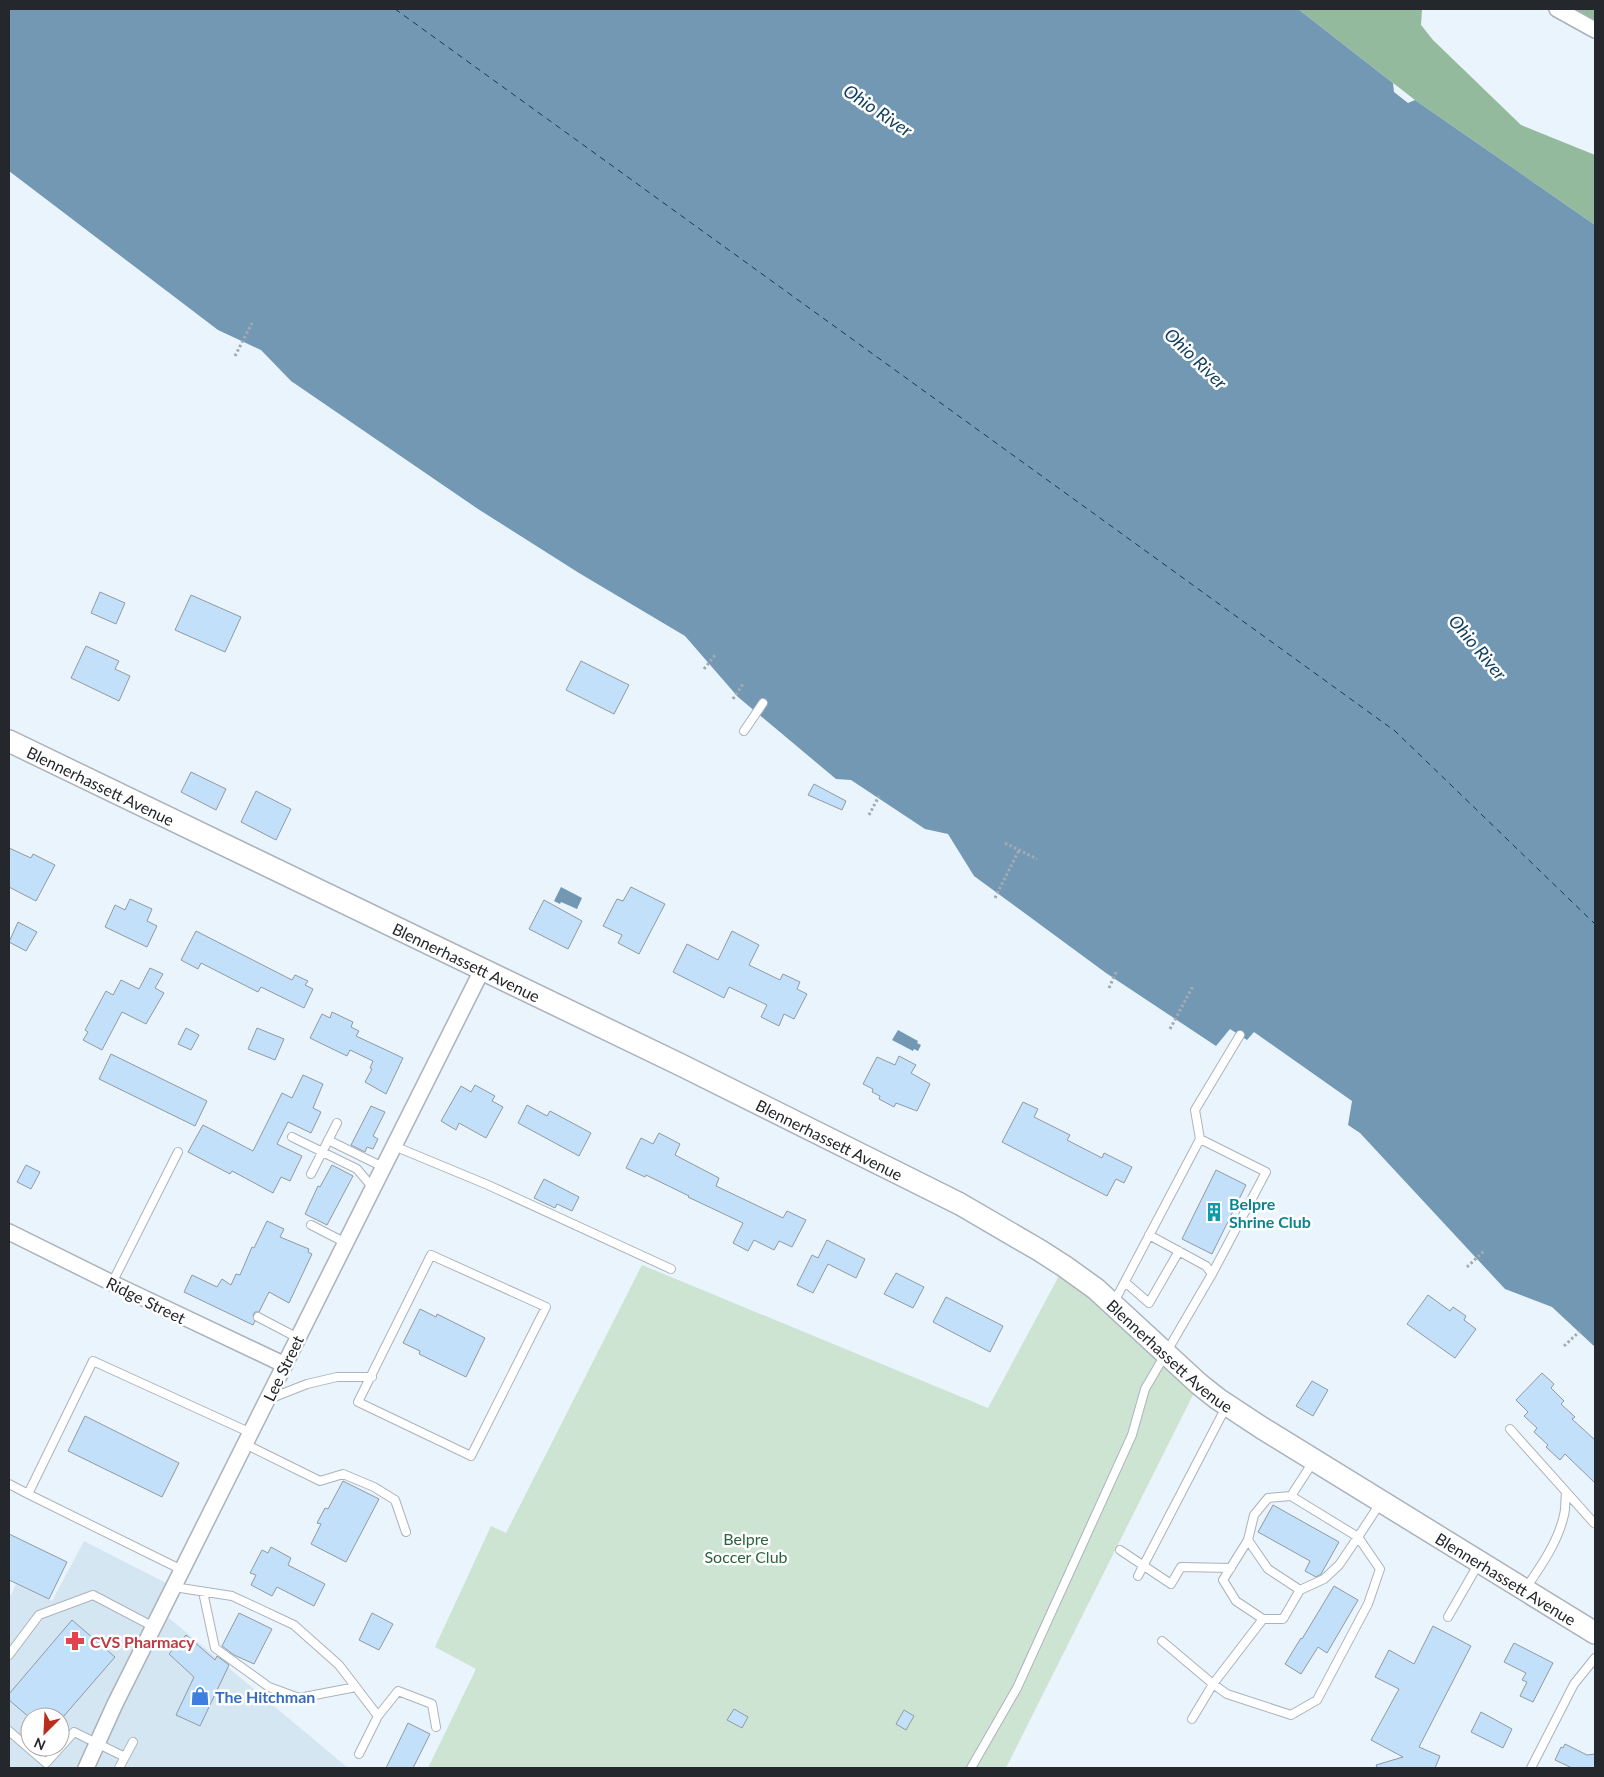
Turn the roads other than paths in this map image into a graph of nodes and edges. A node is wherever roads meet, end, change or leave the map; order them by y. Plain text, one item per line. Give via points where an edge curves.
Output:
1 (1556, 9) edge
2 (1595, 30) edge
3 (763, 703) dead end
4 (744, 731) dead end
5 (9, 741) edge
6 (483, 970) junction
7 (1240, 1035) dead end
8 (336, 1123) dead end
9 (292, 1137) dead end
10 (1200, 1139) junction
11 (328, 1140) junction
12 (394, 1146) junction
13 (323, 1151) junction
14 (178, 1152) dead end
15 (383, 1167) junction
16 (311, 1174) dead end
17 (373, 1188) junction
18 (311, 1225) dead end
19 (9, 1232) edge
20 (1149, 1236) junction
21 (346, 1243) junction
22 (1179, 1252) junction
23 (671, 1269) dead end
24 (1212, 1274) junction
25 (1125, 1282) junction
26 (112, 1284) junction
27 (1113, 1304) junction
28 (258, 1317) dead end
29 (298, 1338) junction
30 (1166, 1354) junction
31 (285, 1365) junction
32 (372, 1377) junction
33 (267, 1400) junction
34 (1226, 1405) junction
35 (1510, 1429) dead end
36 (248, 1438) junction
37 (1314, 1460) junction
38 (9, 1484) edge
39 (1566, 1492) junction
40 (28, 1494) junction
41 (1291, 1496) junction
42 (1382, 1502) junction
43 (1594, 1523) edge
44 (406, 1532) dead end
45 (1358, 1537) junction
46 (1248, 1540) junction
47 (1120, 1550) dead end
48 (1480, 1562) junction
49 (1142, 1566) junction
50 (1231, 1568) junction
51 (182, 1570) junction
52 (1138, 1576) dead end
53 (174, 1587) junction
54 (1300, 1590) junction
55 (1525, 1590) junction
56 (203, 1592) junction
57 (1448, 1617) dead end
58 (1263, 1619) junction
59 (154, 1627) junction
60 (1595, 1633) edge
61 (1162, 1641) dead end
62 (9, 1655) edge
63 (1595, 1658) edge
64 (1214, 1684) junction
65 (356, 1687) junction
66 (378, 1716) junction
67 (1192, 1719) dead end
68 (436, 1727) dead end
69 (9, 1731) edge
70 (96, 1742) junction
71 (133, 1742) dead end
72 (359, 1754) dead end
73 (125, 1757) junction
74 (86, 1768) edge
75 (119, 1768) edge
76 (971, 1768) edge
77 (1531, 1768) edge

1 - 2 street
3 - 4 lane
5 - 6 street, Blennerhassett Avenue
6 - 12 street, Lee Street
6 - 27 street, Blennerhassett Avenue via 960,1204 1064,1266
7 - 10 lane via 1195,1110
8 - 11 lane
9 - 13 lane
10 - 20 lane
10 - 24 lane via 1266,1172
11 - 13 lane
11 - 15 lane
12 - 15 street, Lee Street
12 - 23 lane
13 - 16 lane
13 - 17 lane via 357,1169
14 - 26 lane
15 - 17 street, Lee Street
17 - 21 street, Lee Street
18 - 21 lane
19 - 26 street, Ridge Street
20 - 22 lane
20 - 25 lane
21 - 29 street, Lee Street
22 - 24 lane via 1206,1266
22 - 25 lane via 1149,1303
24 - 30 lane
25 - 27 lane
26 - 31 street, Ridge Street
27 - 30 street, Blennerhassett Avenue
28 - 29 lane
29 - 31 street, Lee Street
30 - 34 street, Blennerhassett Avenue
30 - 76 lane via 1145,1389 1132,1436 1017,1688
31 - 33 street, Lee Street
32 - 32 lane via 431,1255 546,1307 470,1456 358,1402
32 - 33 lane via 337,1377 307,1384
33 - 36 street, Lee Street
34 - 37 street, Blennerhassett Avenue
34 - 49 lane
35 - 39 lane
36 - 40 lane via 93,1362
36 - 44 lane via 320,1481 343,1474 374,1487 395,1500
36 - 51 street, Lee Street
37 - 41 lane
37 - 42 street, Blennerhassett Avenue
38 - 40 lane
39 - 43 lane
39 - 55 lane via 1558,1533
40 - 51 lane
41 - 45 lane
41 - 46 lane via 1268,1498 1254,1515
42 - 45 lane
42 - 48 street, Blennerhassett Avenue
45 - 54 lane via 1339,1565 1324,1579
45 - 64 lane via 1380,1569 1368,1604 1317,1700 1292,1715 1227,1694
46 - 50 lane
46 - 54 lane via 1268,1569
47 - 49 lane
48 - 55 street, Blennerhassett Avenue
48 - 57 lane
49 - 50 lane via 1171,1584 1181,1567
49 - 52 lane
50 - 58 lane via 1223,1580 1236,1601
51 - 53 street, Lee Street
53 - 56 lane
53 - 59 street, Lee Street
54 - 58 lane via 1283,1619
55 - 60 street, Blennerhassett Avenue
56 - 65 lane via 232,1596 294,1625 339,1665
56 - 65 lane via 215,1648 269,1687 299,1698
58 - 64 lane
59 - 62 lane via 93,1595 39,1615
59 - 70 street, Lee Street
61 - 64 lane
63 - 77 lane via 1574,1684
64 - 67 lane
65 - 66 lane
66 - 68 lane via 398,1691 432,1704
66 - 72 lane
69 - 70 lane via 46,1763 74,1732
70 - 73 lane
70 - 74 street, Lee Street
71 - 73 lane
73 - 75 lane

